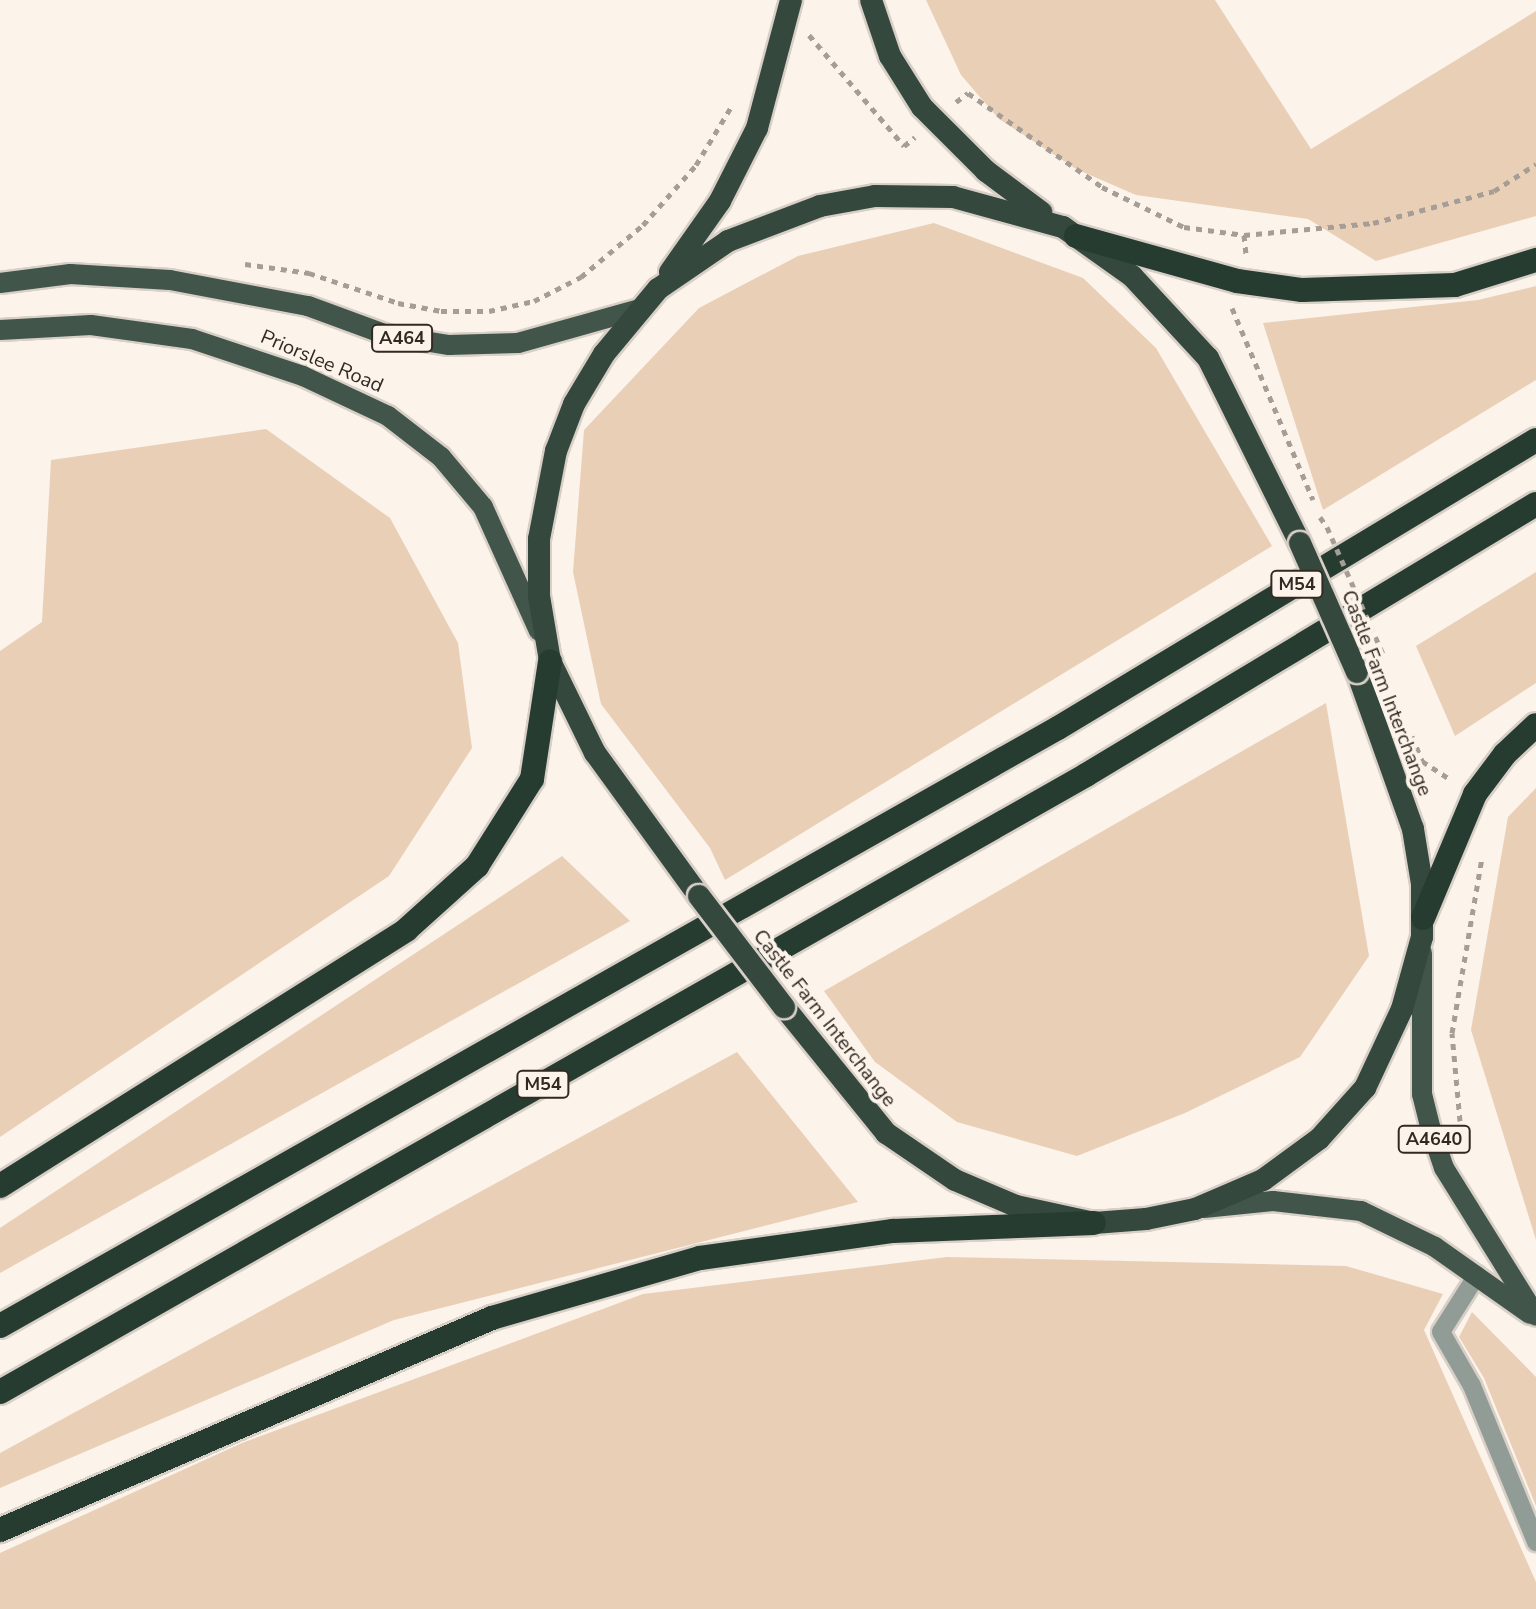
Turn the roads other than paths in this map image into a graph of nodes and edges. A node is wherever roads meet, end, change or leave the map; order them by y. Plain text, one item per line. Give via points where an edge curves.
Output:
1 (791, 0) edge
2 (871, 0) edge
3 (1070, 232) junction
4 (1536, 260) edge
5 (0, 283) edge
6 (658, 289) junction
7 (636, 310) junction
8 (0, 330) edge
9 (1536, 440) edge
10 (1536, 504) edge
11 (549, 655) junction
12 (1536, 725) edge
13 (1423, 927) junction
14 (0, 1186) edge
15 (1195, 1209) junction
16 (1094, 1223) junction
17 (1477, 1275) junction
18 (1536, 1317) edge
19 (0, 1326) edge
20 (0, 1392) edge
21 (0, 1530) edge
22 (1536, 1542) edge

1 - 6 highway via 770,93 740,165
2 - 3 highway via 890,56 935,122 986,171
3 - 4 highway via 1237,281 1302,290 1455,285
3 - 6 highway, Castle Farm Interchange via 953,197 875,196 773,221 728,241
3 - 13 highway, Castle Farm Interchange, bridge via 1132,276 1208,358 1357,672 1413,829
5 - 7 main road, Priorslee Road / A464 via 70,274 154,278 308,306 387,335 449,345 534,340
6 - 7 highway, Castle Farm Interchange
7 - 11 highway, Castle Farm Interchange via 574,404 544,491 539,596
8 - 11 main road, Priorslee Road via 91,325 192,339 303,376 388,416 441,457 483,507
9 - 19 highway, M54 via 1058,728
10 - 20 highway, M54 via 1086,775
11 - 14 highway via 532,779 477,866 406,930
11 - 16 highway, Castle Farm Interchange, bridge via 595,753 868,1115 908,1151 955,1180 1016,1206
12 - 13 highway via 1505,754 1475,794
13 - 15 highway, Castle Farm Interchange via 1402,1009 1380,1063 1343,1117 1295,1160
13 - 18 main road, A4640 via 1422,1094 1430,1127 1444,1168
15 - 16 highway, Castle Farm Interchange
15 - 17 main road, A4640 via 1273,1201 1361,1211 1435,1247
16 - 21 highway via 893,1231 685,1262 492,1318
17 - 18 main road, A4640
17 - 22 lane via 1441,1332 1472,1386

